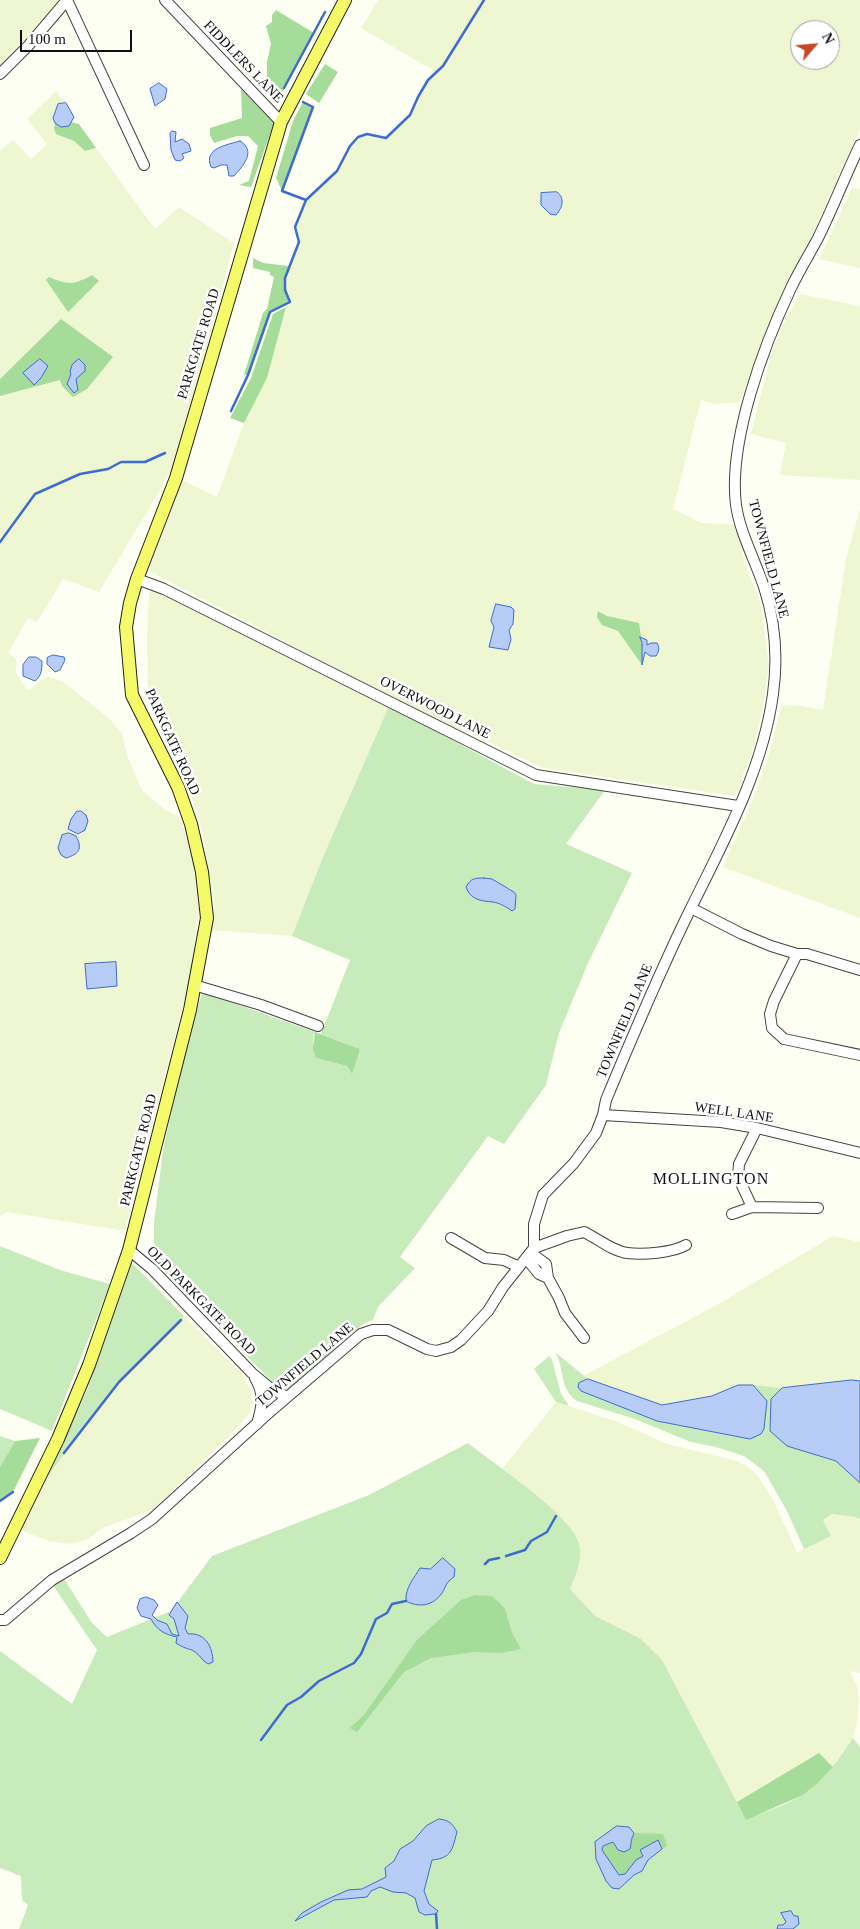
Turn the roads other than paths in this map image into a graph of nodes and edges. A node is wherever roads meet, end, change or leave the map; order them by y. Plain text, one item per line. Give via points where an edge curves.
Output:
1 (67, 0) edge
2 (165, 0) edge
3 (345, 0) edge
4 (0, 74) edge
5 (281, 122) junction
6 (860, 145) edge
7 (144, 166) dead end
8 (136, 579) junction
9 (738, 806) junction
10 (691, 908) junction
11 (797, 954) junction
12 (860, 970) edge
13 (194, 984) junction
14 (318, 1026) dead end
15 (860, 1055) edge
16 (603, 1115) junction
17 (757, 1128) junction
18 (860, 1152) edge
19 (752, 1207) junction
20 (818, 1208) dead end
21 (732, 1214) dead end
22 (450, 1238) dead end
23 (686, 1245) dead end
24 (129, 1250) junction
25 (530, 1253) junction
26 (519, 1267) junction
27 (584, 1338) dead end
28 (252, 1373) junction
29 (287, 1397) junction
30 (257, 1424) junction
31 (0, 1558) edge
32 (0, 1620) edge

1 - 4 street
1 - 7 street
2 - 5 street, FIDDLERS LANE
3 - 5 main road, PARKGATE ROAD
5 - 8 main road, PARKGATE ROAD via 176,478
6 - 9 street, TOWNFIELD LANE via 769,342 738,442 736,504 765,590 776,645 773,694 763,743
8 - 9 street, OVERWOOD LANE via 164,589 536,775
8 - 13 main road, PARKGATE ROAD via 126,627 132,695 178,787 197,846 206,897 207,918
9 - 10 street, TOWNFIELD LANE
10 - 11 street via 742,934
10 - 16 street, TOWNFIELD LANE via 646,1002 606,1100
11 - 12 street
11 - 15 street via 774,1000 770,1014 772,1028 784,1039
13 - 14 street
13 - 24 main road, PARKGATE ROAD
16 - 17 street, WELL LANE via 721,1122
16 - 25 street, TOWNFIELD LANE via 596,1133 574,1163 542,1195
17 - 18 street, WELL LANE
17 - 19 street via 739,1164 738,1177
19 - 20 street
19 - 21 street
22 - 26 street via 485,1258 504,1260
23 - 25 street via 677,1250 627,1253 584,1232
24 - 28 street, OLD PARKGATE ROAD via 152,1269
24 - 31 main road, PARKGATE ROAD via 89,1365 58,1439
25 - 26 street, TOWNFIELD LANE
25 - 27 street via 546,1264 548,1278 565,1313 576,1322
26 - 29 street, TOWNFIELD LANE via 472,1330 450,1347 436,1351 388,1330 373,1330 361,1334
28 - 29 street, OLD PARKGATE ROAD
28 - 30 street, OLD PARKGATE ROAD via 262,1394
29 - 30 street, TOWNFIELD LANE
30 - 32 street, TOWNFIELD LANE via 152,1519 56,1577 5,1620

